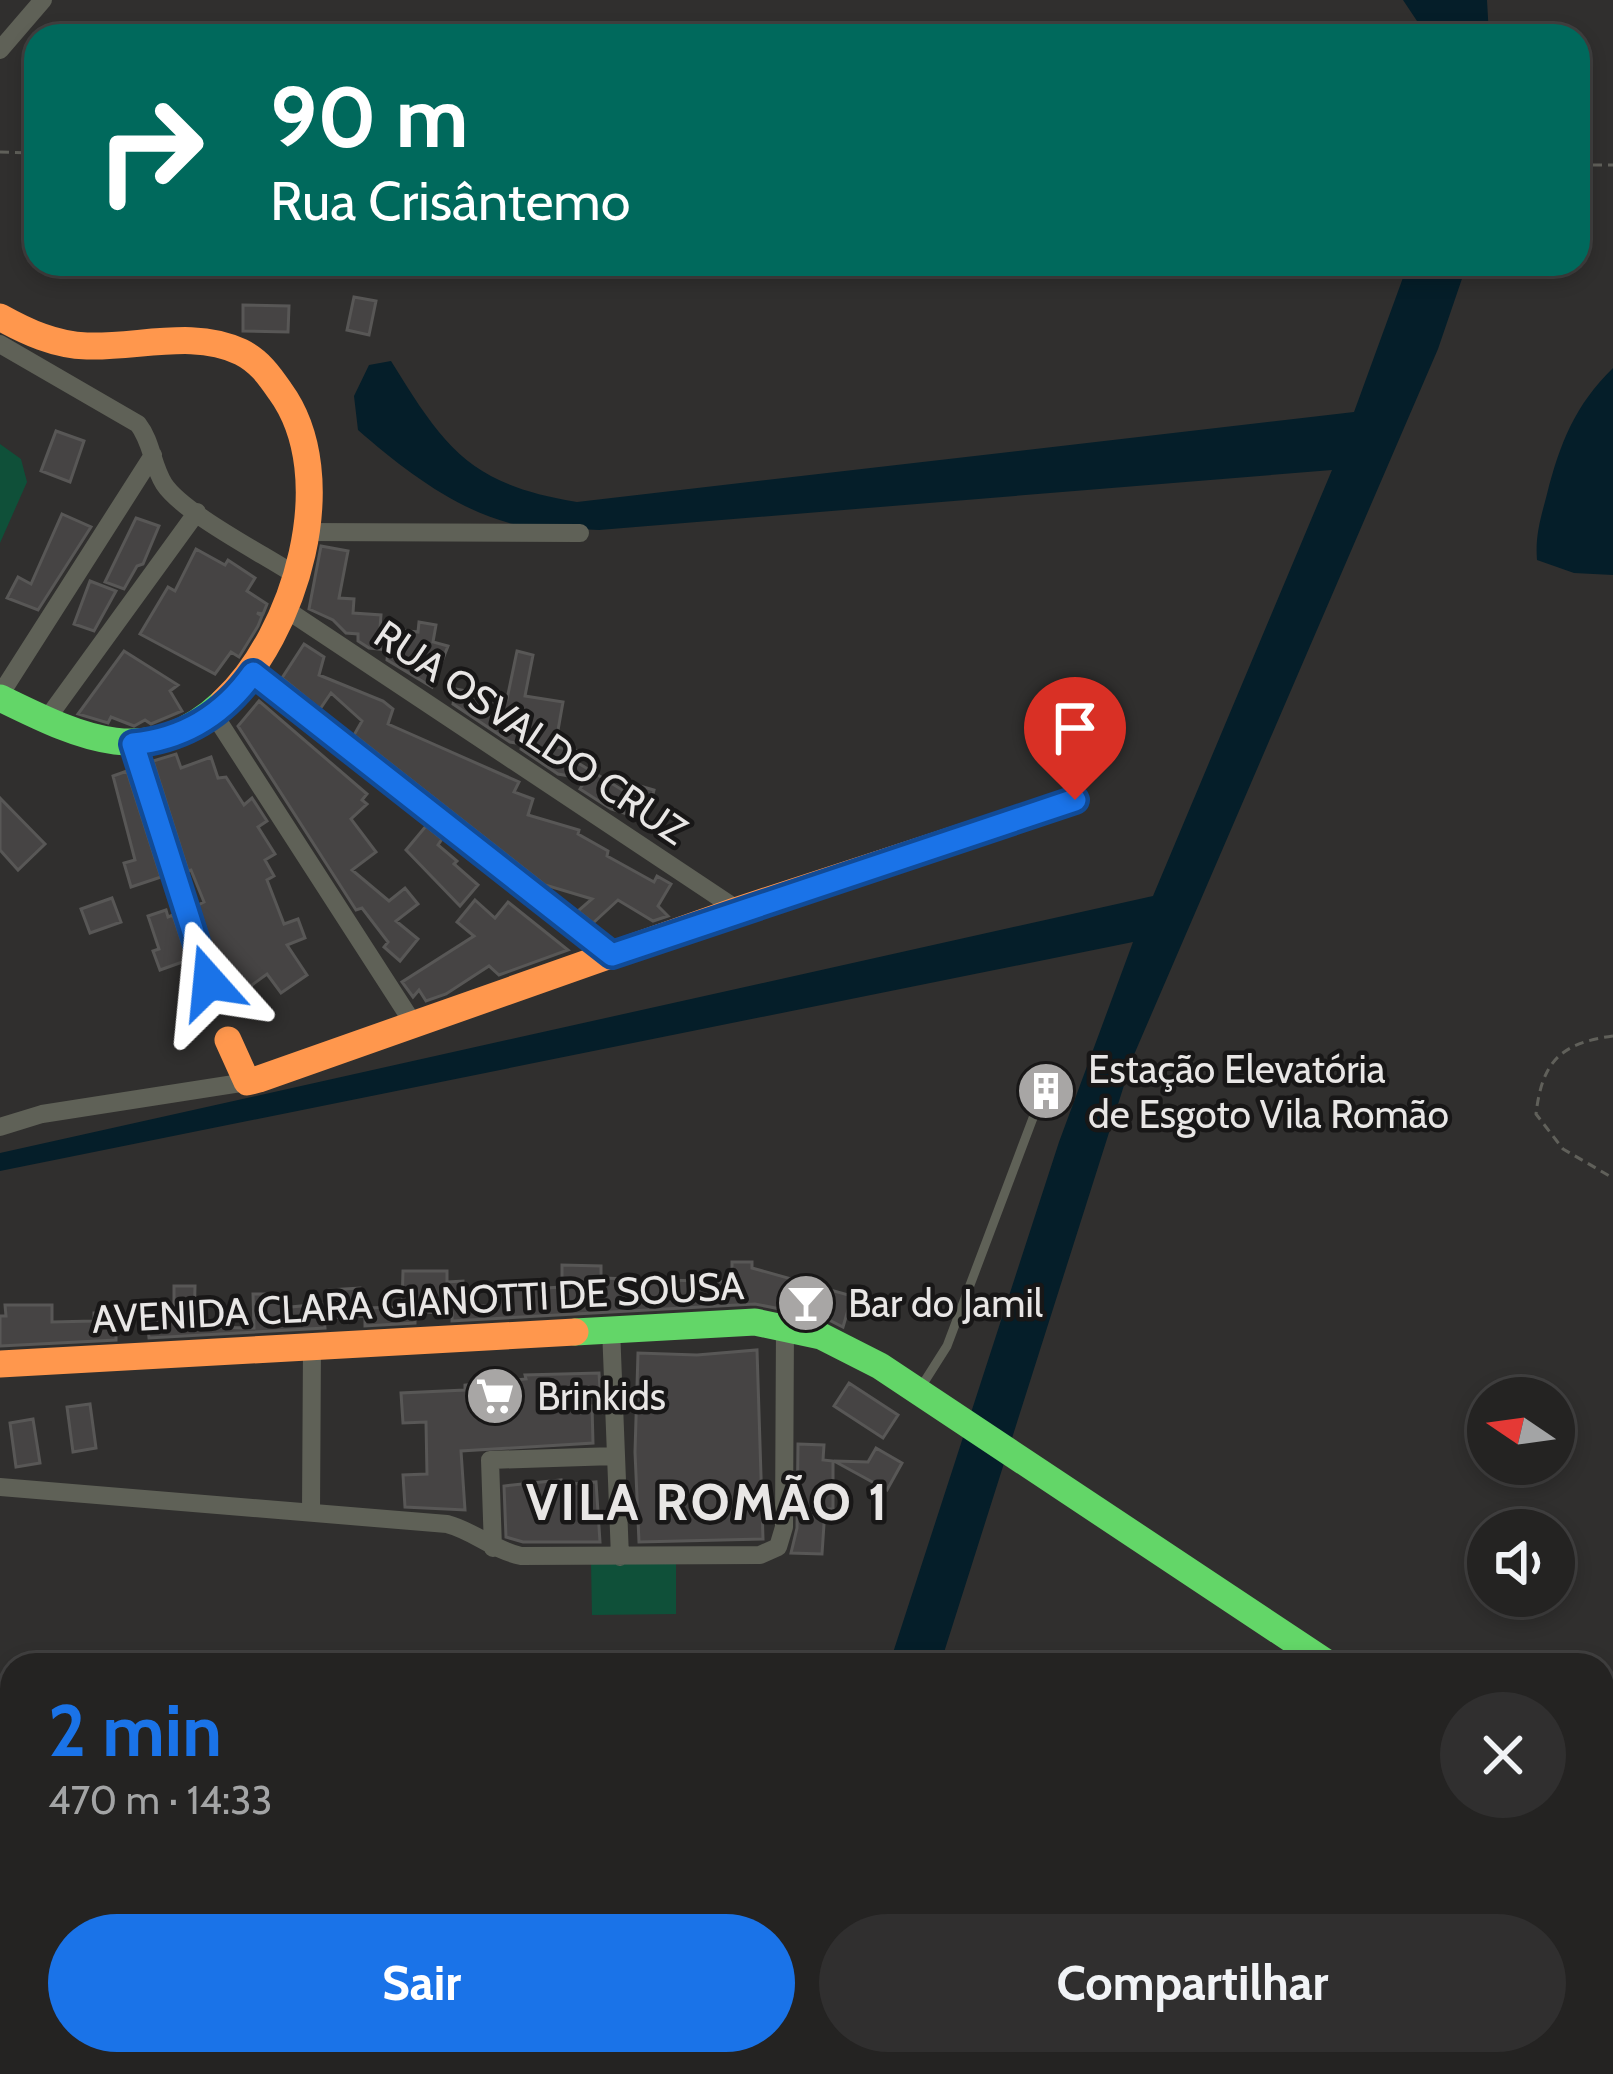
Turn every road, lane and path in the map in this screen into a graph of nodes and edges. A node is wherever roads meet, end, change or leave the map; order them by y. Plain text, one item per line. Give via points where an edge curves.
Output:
1 (43, 0) edge
2 (0, 50) edge
3 (0, 317) edge
4 (0, 344) edge
5 (153, 455) junction
6 (197, 512) junction
7 (304, 532) junction
8 (580, 533) dead end
9 (295, 575) junction
10 (287, 610) junction
11 (253, 673) junction
12 (0, 697) edge
13 (214, 716) junction
14 (46, 720) junction
15 (133, 744) junction
16 (1075, 800) dead end
17 (738, 910) junction
18 (612, 955) junction
19 (209, 982) dead end
20 (413, 1023) junction
21 (1613, 1036) edge
22 (228, 1040) dead end
23 (247, 1082) junction
24 (1036, 1110) dead end
25 (0, 1127) edge
26 (1613, 1178) edge
27 (785, 1325) junction
28 (611, 1328) junction
29 (312, 1346) junction
30 (0, 1364) edge
31 (918, 1391) junction
32 (616, 1456) junction
33 (0, 1487) edge
34 (311, 1511) junction
35 (500, 1551) junction
36 (620, 1557) junction
37 (1312, 1653) edge

1 - 2 street
3 - 7 street via 69,344 209,342 257,361 286,395 299,427 308,472
4 - 5 street via 128,416
5 - 6 street via 164,484
5 - 12 street
6 - 9 street
6 - 14 street
7 - 8 street
7 - 9 street
9 - 10 street
10 - 11 street
10 - 17 street, RUA OSVALDO CRUZ
11 - 13 street
11 - 18 street
12 - 14 street
13 - 15 street
13 - 20 street
14 - 15 street
15 - 19 street
16 - 17 street
17 - 18 street
18 - 20 street
20 - 23 street
21 - 26 path via 1573,1043 1540,1078 1536,1114 1563,1149
22 - 23 street
23 - 25 street
24 - 31 lane via 947,1346
27 - 28 street, AVENIDA CLARA GIANOTTI DE SOUSA
27 - 31 street, AVENIDA CLARA GIANOTTI DE SOUSA via 857,1352
27 - 36 street via 778,1547 748,1556
28 - 29 street, AVENIDA CLARA GIANOTTI DE SOUSA
28 - 32 street
29 - 30 street, AVENIDA CLARA GIANOTTI DE SOUSA
29 - 34 street
31 - 37 street, AVENIDA CLARA GIANOTTI DE SOUSA
32 - 35 street via 490,1460
32 - 36 street
33 - 34 street
34 - 35 street via 447,1524
35 - 36 street

